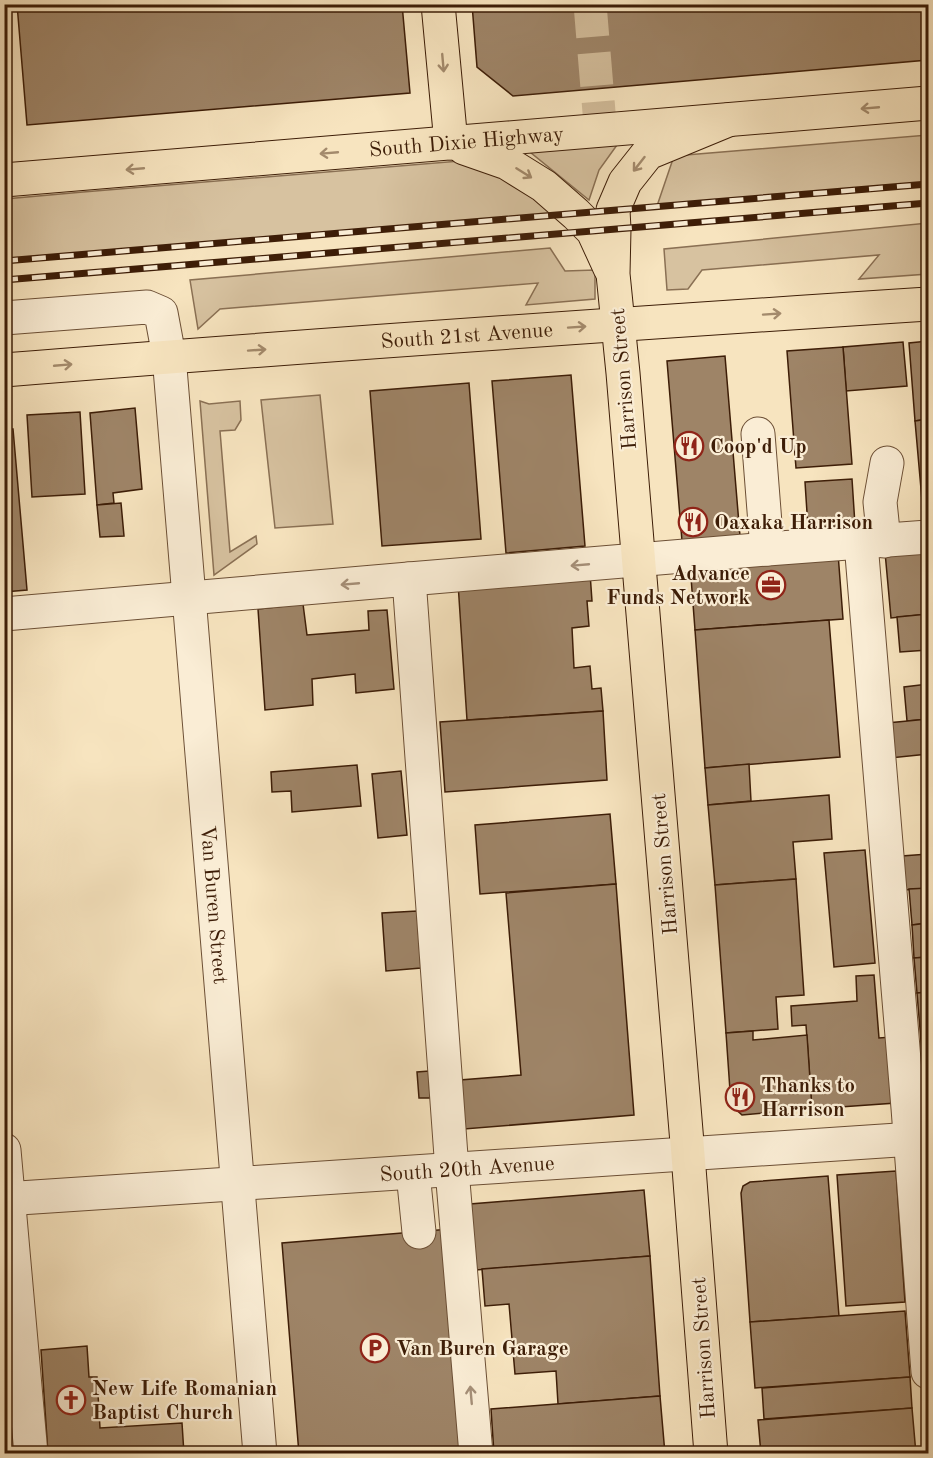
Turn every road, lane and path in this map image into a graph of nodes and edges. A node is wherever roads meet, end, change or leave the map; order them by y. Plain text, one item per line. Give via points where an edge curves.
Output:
1 (438, 4) edge
2 (928, 103) edge
3 (728, 120) junction
4 (450, 144) junction
5 (4, 180) edge
6 (613, 274) junction
7 (928, 304) edge
8 (4, 318) edge
9 (618, 324) junction
10 (169, 356) junction
11 (4, 370) edge
12 (758, 434) dead end
13 (887, 463) dead end
14 (928, 537) edge
15 (873, 542) junction
16 (766, 549) junction
17 (638, 560) junction
18 (409, 579) junction
19 (189, 597) junction
20 (4, 614) edge
21 (919, 1139) edge
22 (4, 1150) edge
23 (688, 1155) junction
24 (452, 1170) junction
25 (413, 1173) junction
26 (238, 1184) junction
27 (6, 1199) edge
28 (418, 1232) dead end
29 (928, 1372) edge
30 (31, 1454) edge
31 (260, 1454) edge
32 (476, 1454) edge
33 (711, 1454) edge

1 -> 4 main road
2 -> 3 main road, South Dixie Highway
3 - 4 main road, South Dixie Highway via 600,127
3 -> 6 main road, Harrison Street via 648,153 625,182 613,210
4 -> 5 main road, South Dixie Highway
4 -> 6 main road, Harrison Street via 507,163 544,186 593,231
6 - 9 main road, Harrison Street
9 -> 7 main road, South 21st Avenue
8 - 10 street, Van Buren Street via 147,307 161,313
10 -> 9 main road, South 21st Avenue
9 - 17 main road, Harrison Street
11 -> 10 main road, South 21st Avenue
10 - 19 street, Van Buren Street
12 - 16 street
13 - 15 street
14 - 15 street
15 - 16 street
15 - 21 street
16 - 17 street
17 -> 18 street
17 - 23 main road, Harrison Street
18 -> 19 street
18 - 24 street
19 - 20 street
19 - 26 street, Van Buren Street
21 - 23 street, South 20th Avenue
21 - 29 street
22 - 27 street
23 - 24 street, South 20th Avenue
23 - 33 main road, Harrison Street
24 - 25 street, South 20th Avenue
32 -> 24 street
25 - 26 street, South 20th Avenue
25 - 28 street
26 - 27 street, South 20th Avenue
26 - 31 street, Van Buren Street
27 - 30 street

